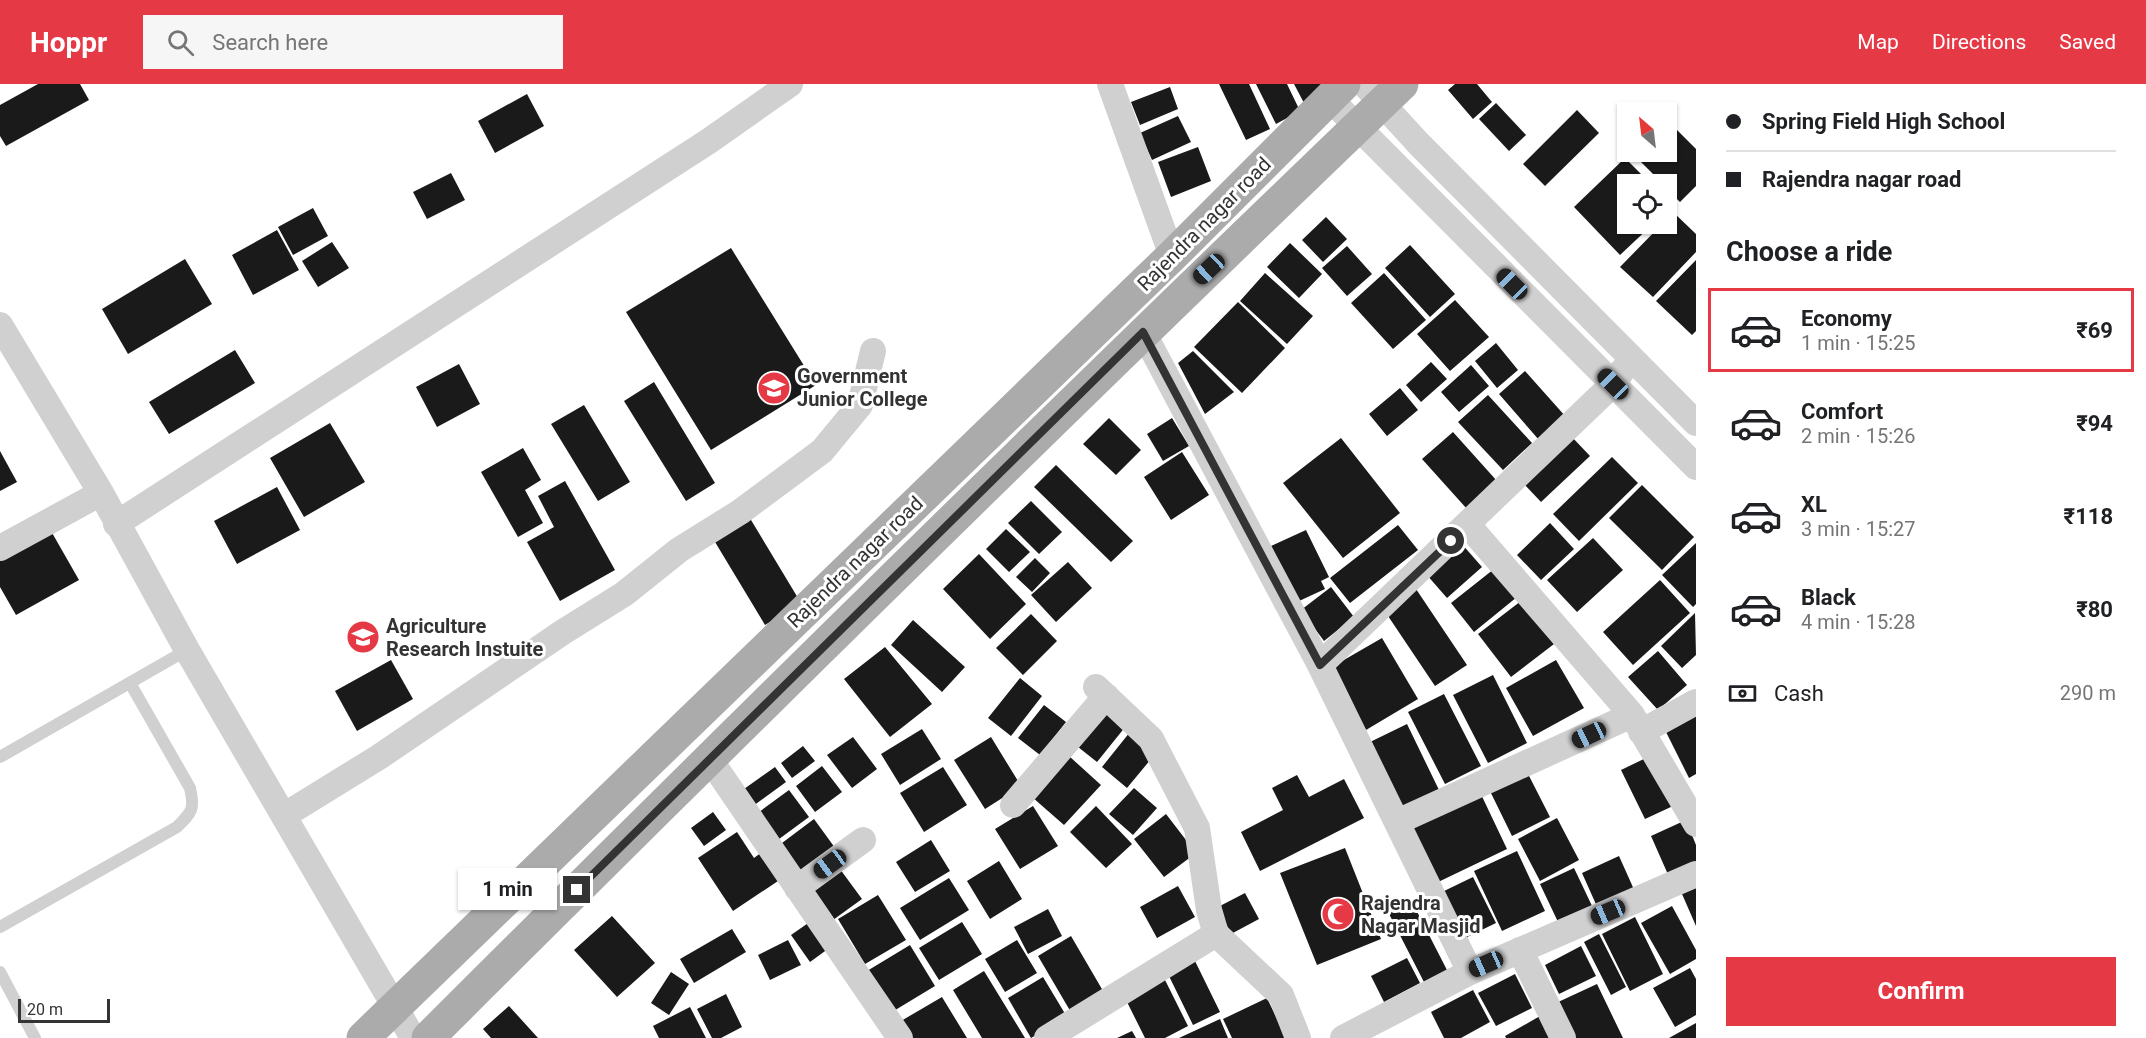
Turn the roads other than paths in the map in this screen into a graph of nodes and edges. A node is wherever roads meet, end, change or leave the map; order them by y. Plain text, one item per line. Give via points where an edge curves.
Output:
1 (790, 84) edge
2 (1110, 84) edge
3 (1337, 91) edge
4 (1382, 91) edge
5 (1357, 128) junction
6 (1419, 144) junction
7 (1395, 166) junction
8 (1173, 256) junction
9 (0, 325) edge
10 (1143, 332) junction
11 (873, 351) dead end
12 (1632, 358) junction
13 (1613, 384) junction
14 (1696, 423) edge
15 (1696, 467) edge
16 (101, 493) junction
17 (116, 524) junction
18 (1468, 525) junction
19 (0, 548) edge
20 (187, 650) junction
21 (1320, 665) junction
22 (130, 683) junction
23 (1696, 702) edge
24 (1636, 724) junction
25 (0, 757) edge
26 (709, 758) junction
27 (1013, 804) dead end
28 (285, 815) junction
29 (1397, 822) junction
30 (1696, 824) edge
31 (863, 840) dead end
32 (1696, 874) edge
33 (797, 888) junction
34 (0, 927) edge
35 (1216, 934) junction
36 (1520, 950) junction
37 (0, 972) edge
38 (1470, 972) junction
39 (394, 1008) junction
40 (35, 1038) edge
41 (363, 1038) edge
42 (413, 1038) edge
43 (428, 1038) edge
44 (900, 1038) edge
45 (1047, 1038) edge
46 (1298, 1038) edge
47 (1343, 1038) edge
48 (1563, 1038) edge

1 - 17 street via 709,141
2 - 8 street
3 - 5 street
3 - 8 main road, Rajendra nagar road
4 - 5 main road, Rajendra nagar road
4 - 6 street
5 - 7 street
5 - 10 main road, Rajendra nagar road
6 - 7 street
6 - 12 street
7 - 13 street
8 - 39 main road, Rajendra nagar road
9 - 16 street
10 - 21 street
10 - 26 main road, Rajendra nagar road
11 - 28 street via 860,405 822,451 740,512 679,550 624,594
12 - 13 street
12 - 14 street
13 - 15 street
13 - 18 street
16 - 17 street
16 - 19 street
17 - 20 street
18 - 21 street
18 - 24 street
20 - 22 lane
20 - 28 street
21 - 29 street
22 - 25 lane
22 - 34 lane via 190,788 194,802 191,814 177,827
23 - 24 street
24 - 29 street
24 - 30 street
26 - 33 street
26 - 43 main road, Rajendra nagar road
27 - 35 street via 1101,692 1151,739 1197,828
28 - 39 street
29 - 38 street
31 - 33 street
32 - 36 street
33 - 44 street
35 - 45 street
35 - 46 street via 1281,995
36 - 38 street
36 - 48 street
37 - 40 lane
38 - 47 street
39 - 41 main road, Rajendra nagar road
39 - 42 street

